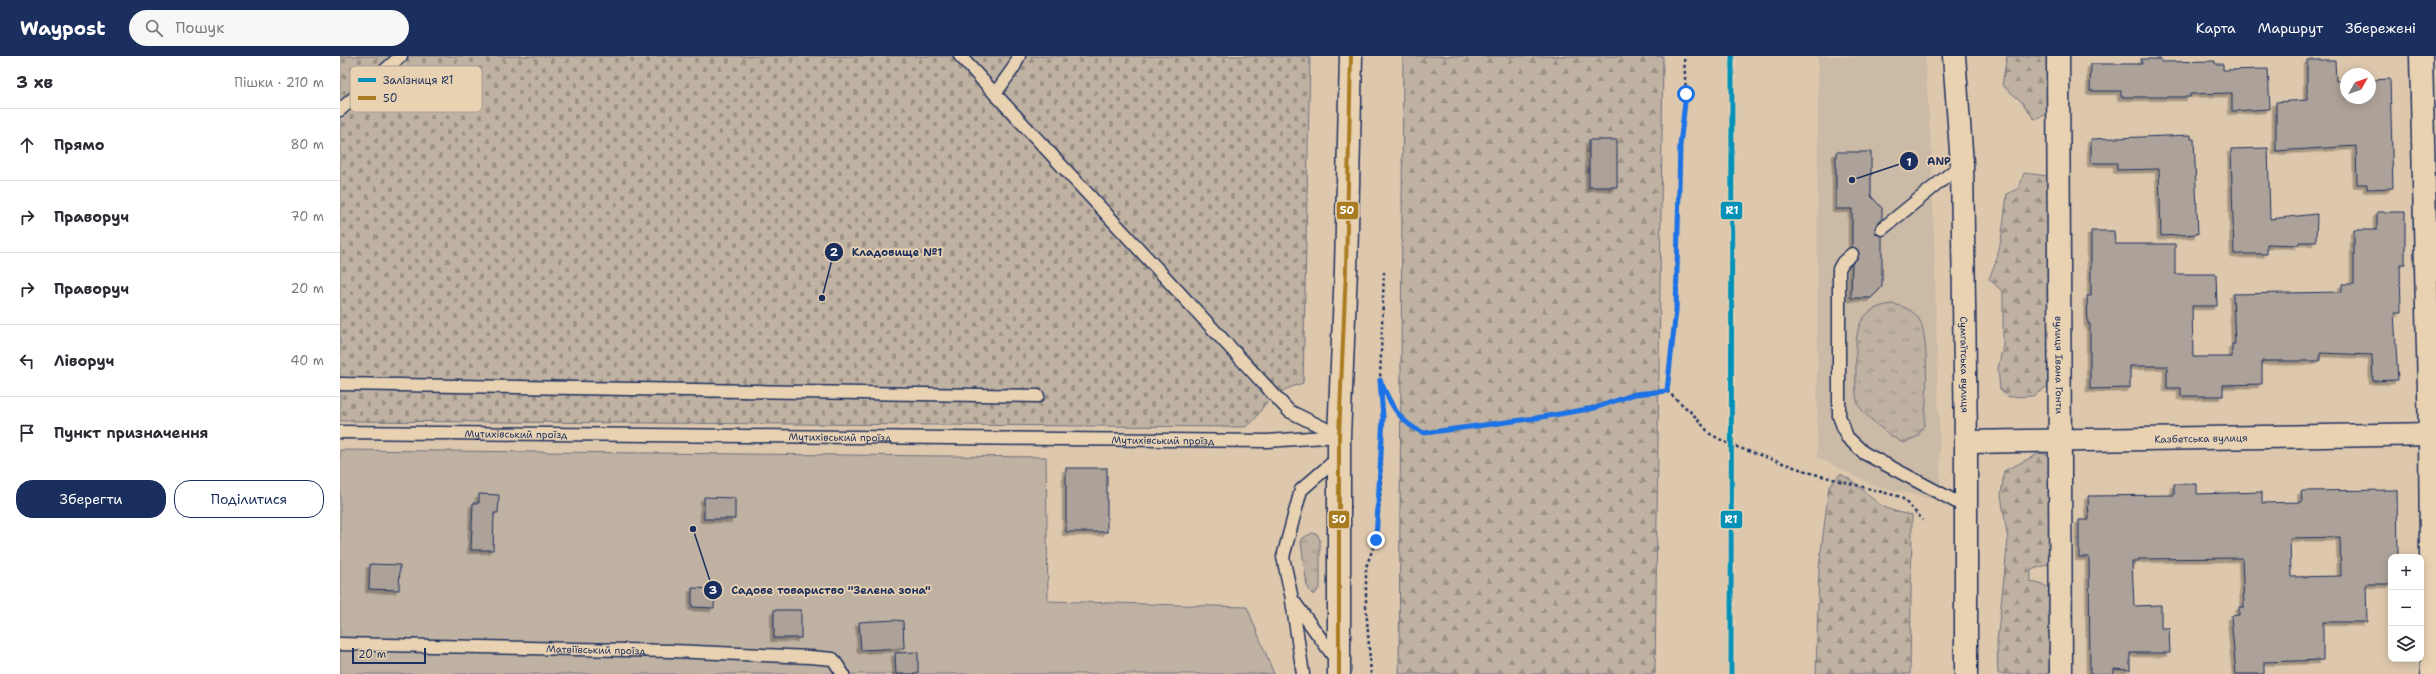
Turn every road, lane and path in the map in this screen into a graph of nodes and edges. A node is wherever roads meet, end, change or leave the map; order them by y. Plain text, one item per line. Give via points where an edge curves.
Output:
1 (401, 56) edge
2 (960, 56) edge
3 (1019, 56) edge
4 (1351, 56) edge
5 (1684, 56) edge
6 (1954, 56) edge
7 (2058, 56) edge
8 (2421, 56) edge
9 (390, 66) edge
10 (995, 94) junction
11 (350, 101) edge
12 (340, 110) edge
13 (1962, 164) junction
14 (1882, 229) dead end
15 (1852, 254) dead end
16 (1384, 272) dead end
17 (1380, 380) junction
18 (340, 384) edge
19 (1667, 391) junction
20 (1038, 396) dead end
21 (340, 432) edge
22 (2433, 434) edge
23 (1339, 436) junction
24 (2060, 440) junction
25 (1966, 442) junction
26 (1339, 457) junction
27 (1966, 507) junction
28 (1923, 520) dead end
29 (1292, 599) junction
30 (340, 644) edge
31 (1339, 669) edge
32 (843, 674) edge
33 (1303, 674) edge
34 (1371, 674) edge
35 (1966, 674) edge
36 (2060, 674) edge
37 (2432, 674) edge

1 - 9 lane
2 - 10 lane
3 - 10 lane
4 - 23 street
5 - 19 path via 1686,94 1680,145 1676,310
6 - 13 street, Сумгаїтська вулиця
7 - 24 street, вулиця Івана Гонти
8 - 22 street
10 - 23 lane via 1289,411
11 - 12 lane
13 - 14 lane
13 - 25 street, Сумгаїтська вулиця
15 - 27 lane via 1839,269 1839,416 1842,427 1851,442 1864,453
16 - 17 path
17 - 19 path via 1393,409 1411,428 1424,433 1543,417 1595,408 1635,394
17 - 34 path via 1383,417 1380,494 1376,540 1366,567
18 - 20 lane
19 - 28 path via 1693,414 1710,434 1732,445 1814,474 1901,497
21 - 23 lane, Мутихівський проїзд via 1267,441
22 - 24 street, Казбетська вулиця
22 - 37 street
23 - 26 street
24 - 25 street, Казбетська вулиця
24 - 36 street, вулиця Івана Гонти
25 - 27 street, Сумгаїтська вулиця
26 - 29 lane via 1301,490 1283,557
26 - 31 street
27 - 35 street, Сумгаїтська вулиця
29 - 31 lane
29 - 33 lane
30 - 32 lane, Матвіївський проїзд via 672,651 810,657 833,659

